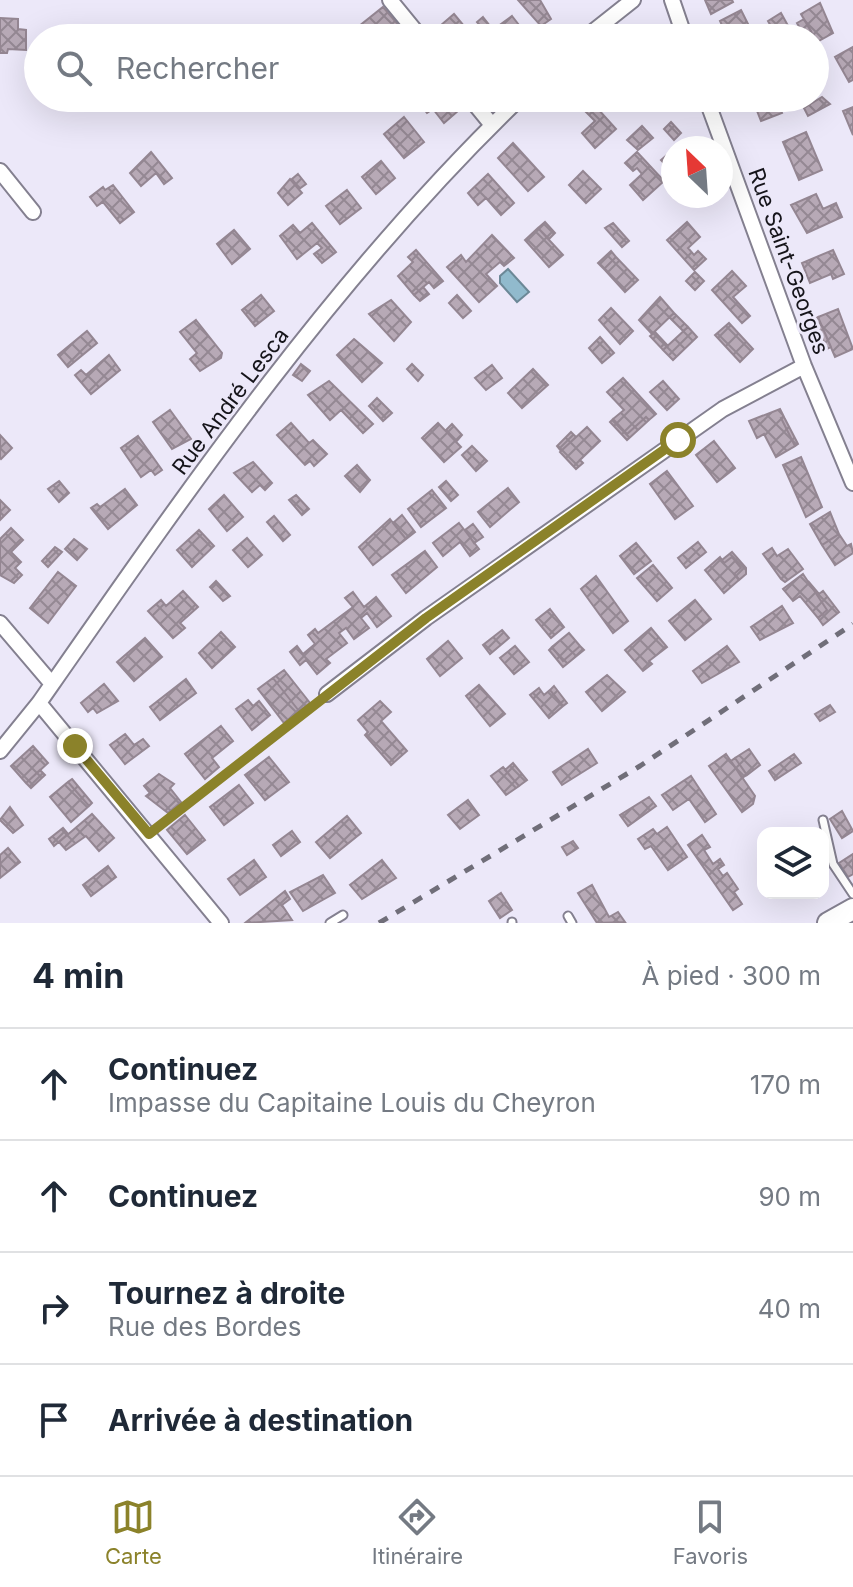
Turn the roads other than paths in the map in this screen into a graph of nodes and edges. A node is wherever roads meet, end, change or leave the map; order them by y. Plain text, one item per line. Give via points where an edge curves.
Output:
1 (390, 0) edge
2 (633, 0) edge
3 (672, 0) edge
4 (410, 24) edge
5 (603, 24) edge
6 (680, 24) edge
7 (481, 112) edge
8 (505, 112) edge
9 (711, 112) edge
10 (492, 125) junction
11 (0, 171) edge
12 (33, 212) dead end
13 (804, 366) junction
14 (853, 483) edge
15 (0, 623) edge
16 (52, 684) junction
17 (327, 694) road end
18 (39, 703) junction
19 (0, 751) edge
20 (823, 820) dead end
21 (853, 894) edge
22 (853, 909) edge
23 (343, 915) dead end
24 (831, 922) edge
25 (221, 923) edge
26 (330, 923) edge

1 - 4 street
2 - 5 street
3 - 6 street
7 - 10 street
8 - 10 street, Rue André Lesca
9 - 13 street, Rue Saint-Georges
10 - 16 street, Rue André Lesca via 291,352
11 - 12 street
13 - 14 street, Rue Saint-Georges
13 - 17 street via 723,409
15 - 16 street
16 - 18 street, Rue André Lesca
18 - 19 street, Rue André Lesca
18 - 25 street
20 - 21 lane via 833,864
22 - 24 main road
23 - 26 lane

